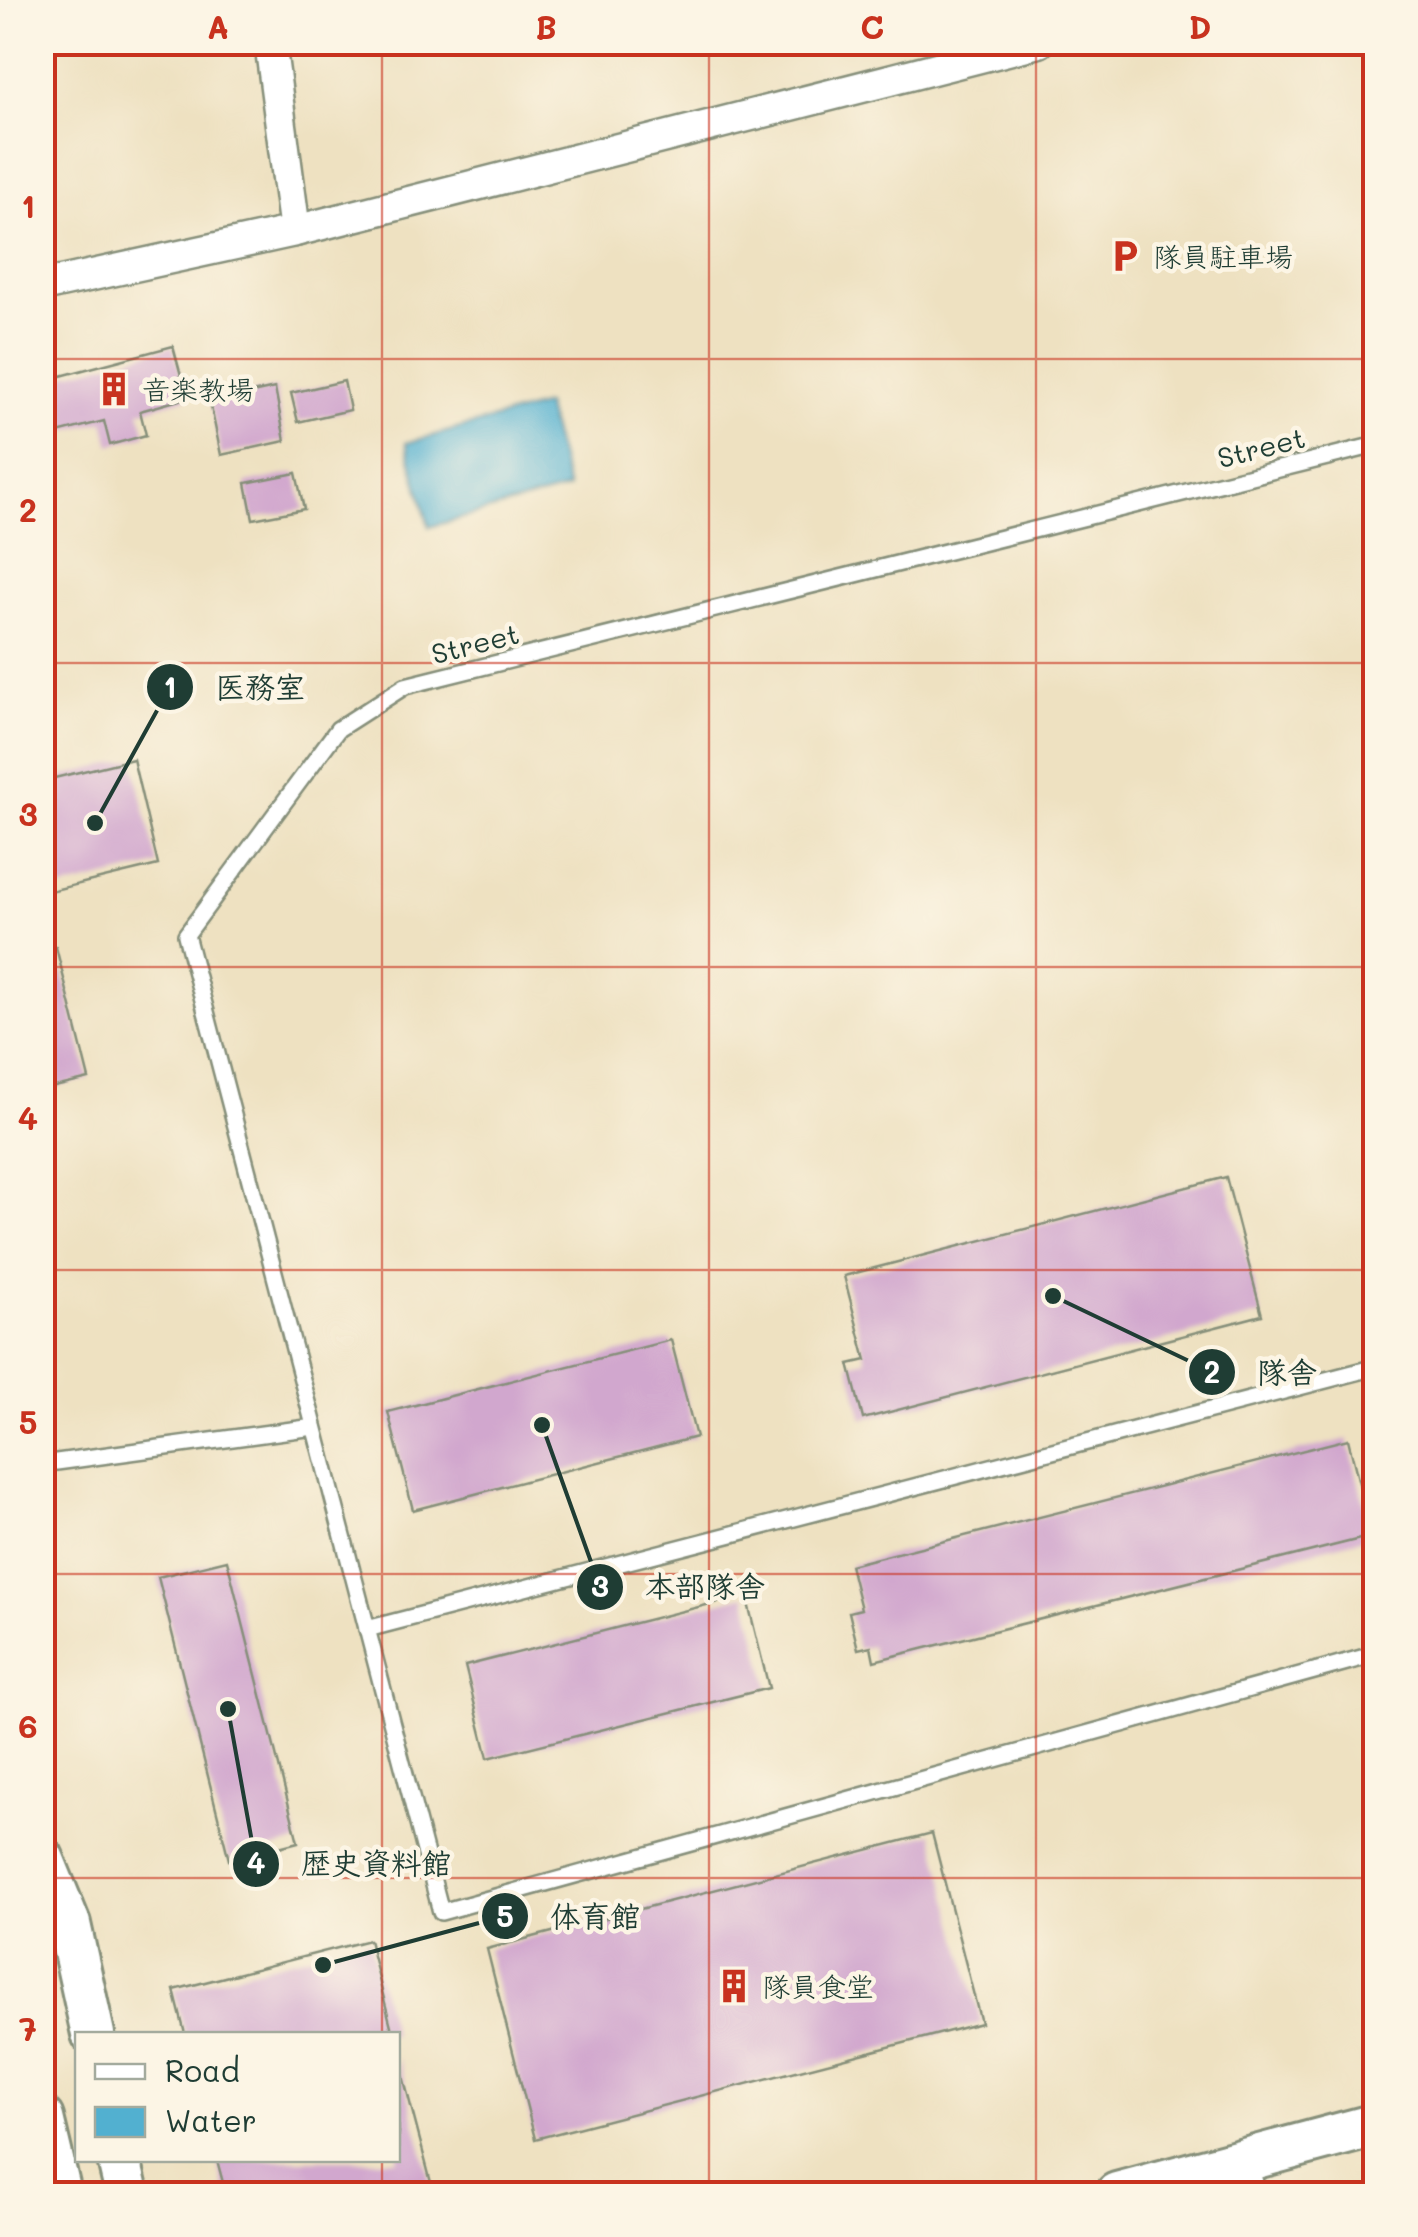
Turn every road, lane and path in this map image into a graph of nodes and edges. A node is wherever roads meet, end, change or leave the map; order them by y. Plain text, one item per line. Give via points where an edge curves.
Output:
1 (270, 42) edge
2 (1039, 42) edge
3 (296, 231) junction
4 (42, 286) edge
5 (1376, 444) edge
6 (1376, 1367) edge
7 (314, 1427) junction
8 (42, 1464) edge
9 (367, 1628) junction
10 (1376, 1654) edge
11 (42, 1858) edge
12 (92, 2032) edge
13 (42, 2118) edge
14 (1376, 2125) edge
15 (119, 2162) edge
16 (1246, 2178) edge
17 (60, 2194) edge
18 (126, 2194) edge
19 (1117, 2194) edge

1 - 3 street
2 - 3 street
3 - 4 street
5 - 7 lane, Street via 405,686 338,729 186,935
6 - 9 lane
7 - 8 lane
7 - 9 lane
9 - 10 lane via 441,1912
11 - 12 street via 69,1924
13 - 17 street
14 - 16 street
15 - 18 street
16 - 19 street

